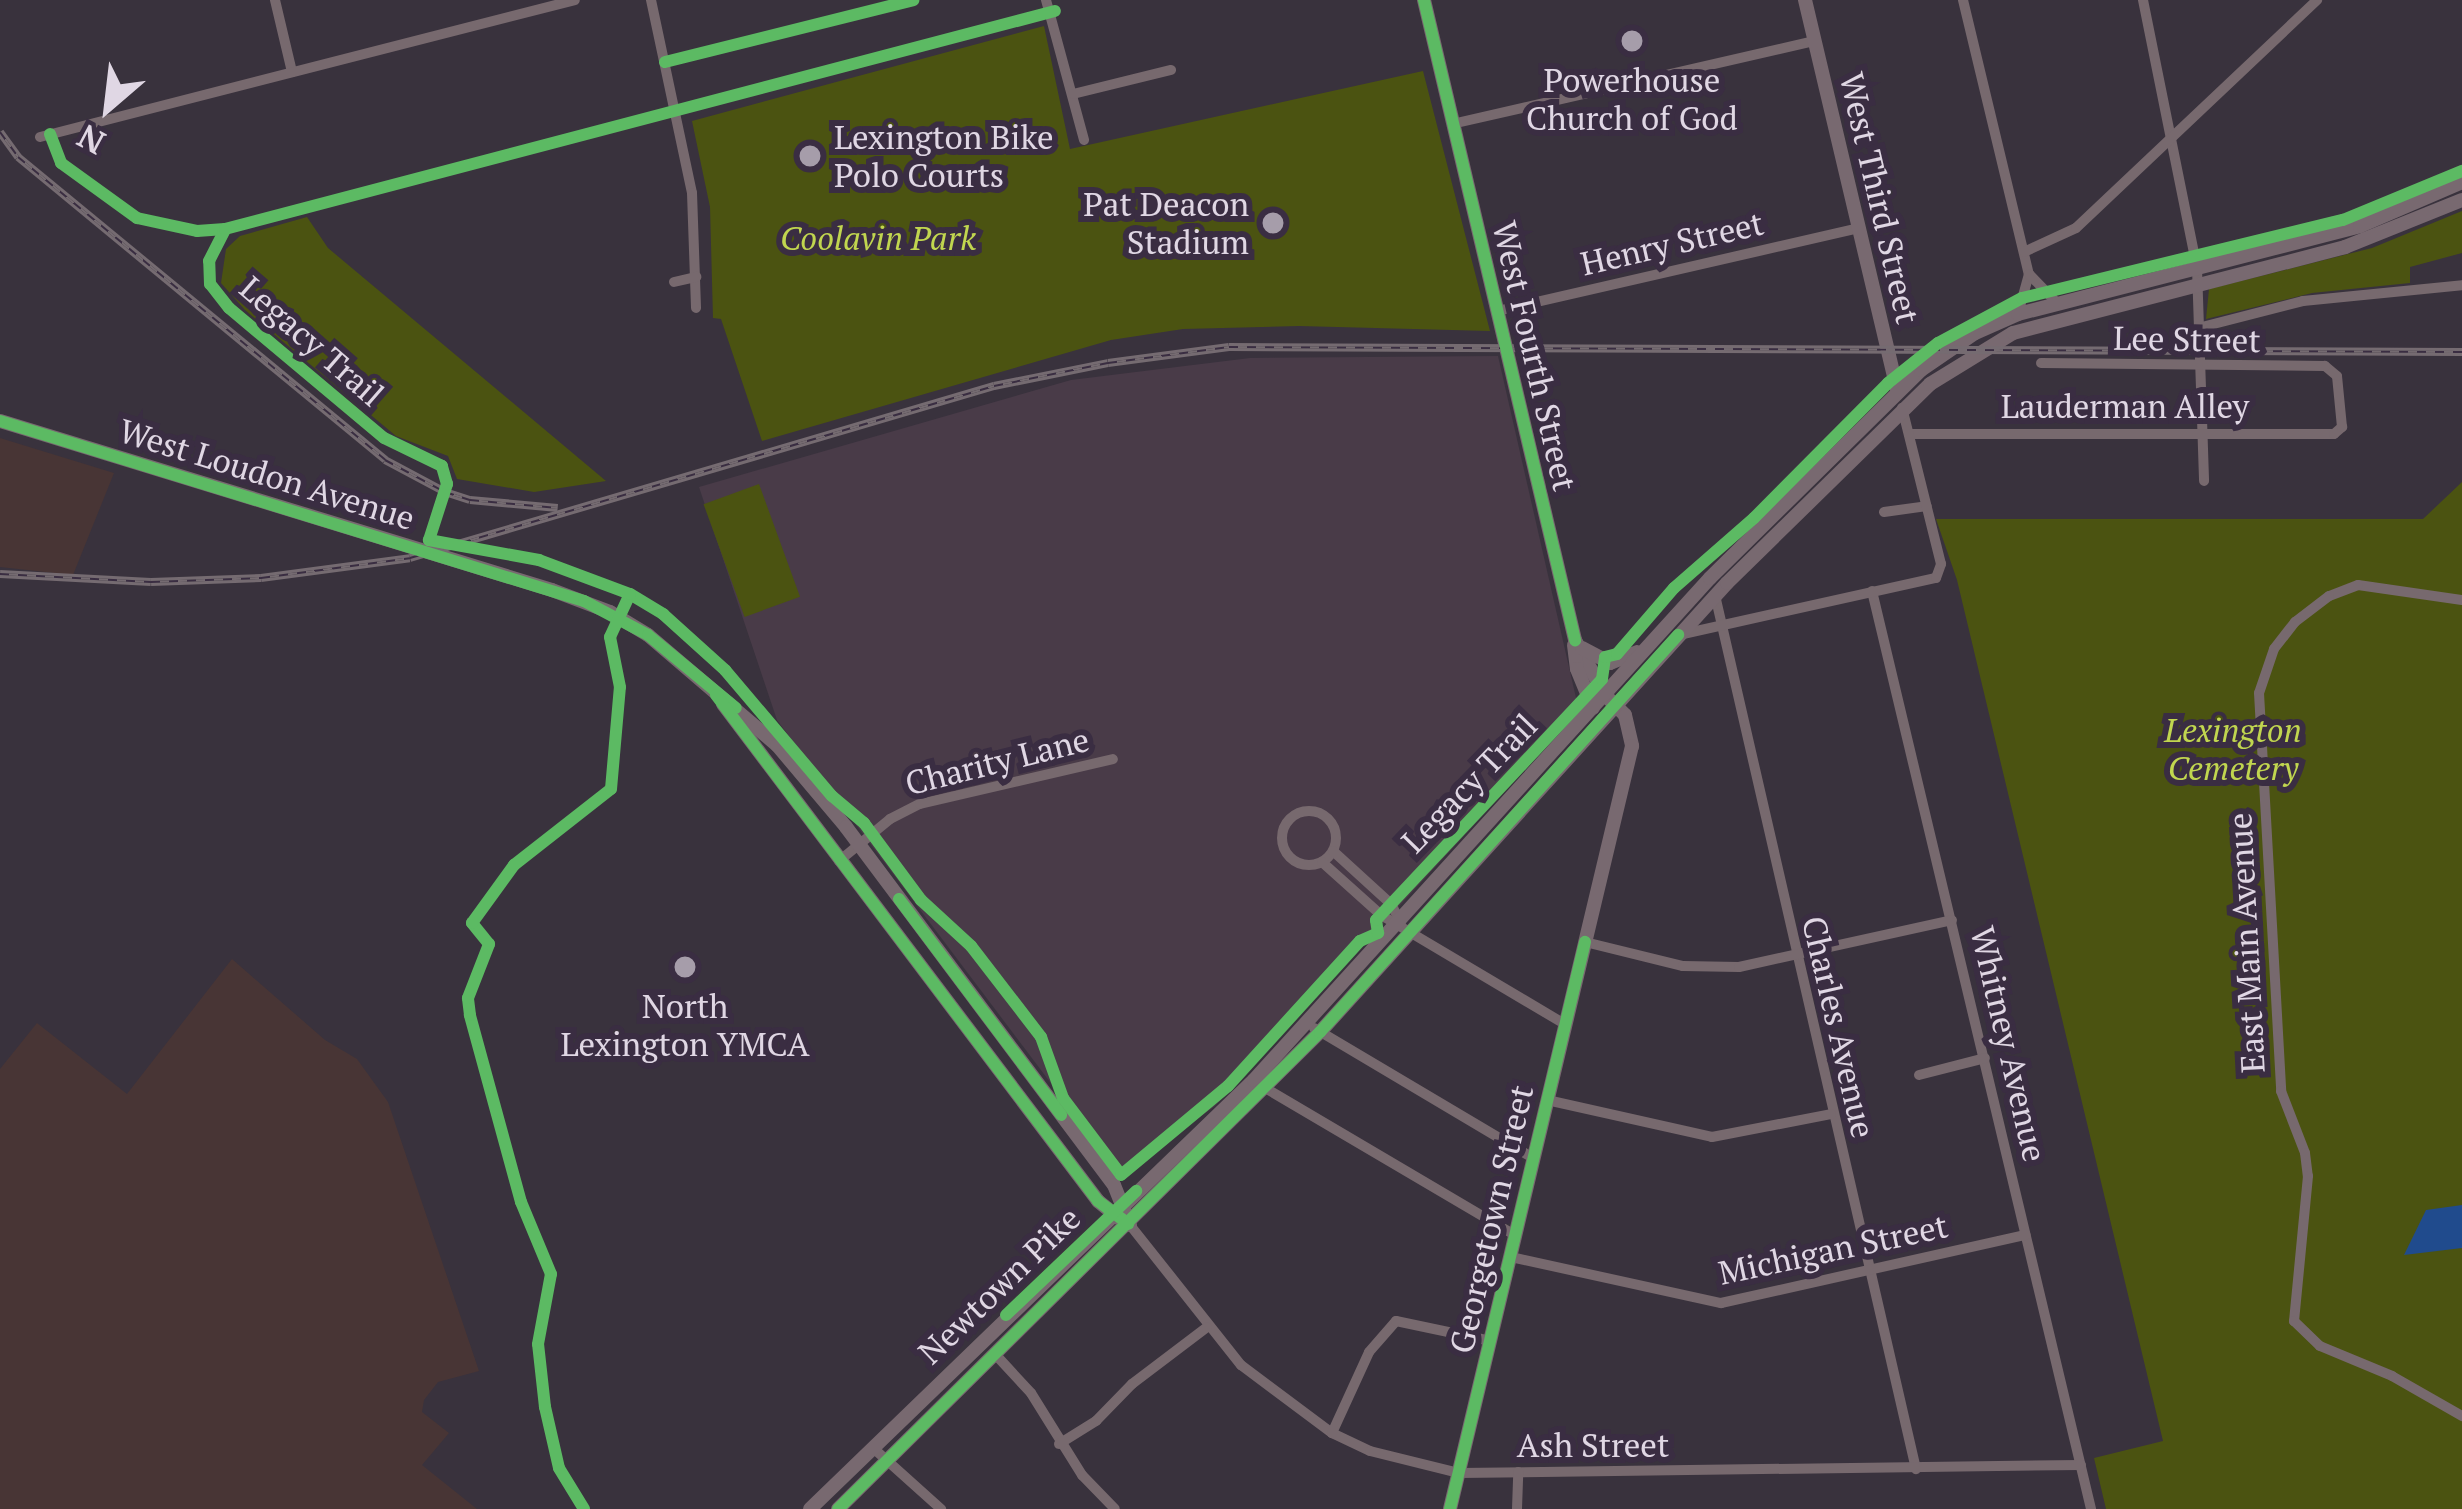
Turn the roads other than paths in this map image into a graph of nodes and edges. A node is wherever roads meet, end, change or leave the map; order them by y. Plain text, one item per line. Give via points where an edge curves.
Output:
1 (275, 0) edge
2 (575, 0) edge
3 (651, 0) edge
4 (913, 0) edge
5 (1046, 0) edge
6 (1424, 0) edge
7 (1804, 0) edge
8 (1963, 0) edge
9 (2143, 0) edge
10 (2317, 0) edge
11 (1814, 41) junction
12 (665, 62) junction
13 (1171, 70) dead end
14 (292, 73) junction
15 (1073, 94) junction
16 (1452, 124) junction
17 (2173, 134) junction
18 (40, 136) dead end
19 (1084, 140) dead end
20 (2462, 182) edge
21 (2462, 200) edge
22 (1859, 228) junction
23 (2024, 252) junction
24 (2029, 274) junction
25 (2196, 276) junction
26 (696, 277) junction
27 (674, 282) dead end
28 (2462, 285) edge
29 (2057, 303) junction
30 (696, 308) dead end
31 (1497, 311) junction
32 (2018, 314) junction
33 (2198, 328) junction
34 (2041, 363) dead end
35 (2199, 367) junction
36 (1898, 390) junction
37 (1902, 408) junction
38 (0, 421) edge
39 (2199, 431) junction
40 (2339, 431) joint
41 (1910, 434) junction
42 (2204, 482) dead end
43 (1928, 506) junction
44 (1884, 512) dead end
45 (1872, 591) junction
46 (1715, 595) junction
47 (2462, 601) edge
48 (1722, 625) junction
49 (1678, 635) junction
50 (1575, 640) junction
51 (1649, 645) junction
52 (706, 681) junction
53 (1610, 700) junction
54 (1593, 708) junction
55 (1113, 758) dead end
56 (859, 845) junction
57 (1333, 850) junction
58 (839, 861) junction
59 (1322, 862) junction
60 (1952, 920) junction
61 (1407, 928) junction
62 (1585, 942) junction
63 (1795, 956) junction
64 (1566, 1025) junction
65 (1314, 1028) junction
66 (1985, 1058) junction
67 (1919, 1075) dead end
68 (1260, 1084) junction
69 (1547, 1100) junction
70 (1831, 1114) junction
71 (1533, 1158) junction
72 (1117, 1208) junction
73 (1130, 1225) junction
74 (2026, 1234) junction
75 (1516, 1235) junction
76 (1511, 1257) junction
77 (1870, 1270) junction
78 (1207, 1327) junction
79 (1491, 1341) junction
80 (995, 1354) junction
81 (2462, 1416) edge
82 (1332, 1433) junction
83 (1059, 1444) junction
84 (872, 1447) junction
85 (888, 1461) junction
86 (2081, 1465) junction
87 (1916, 1469) junction
88 (1518, 1472) junction
89 (1459, 1473) junction
90 (811, 1508) edge
91 (838, 1509) edge
92 (941, 1509) edge
93 (1115, 1509) edge
94 (1450, 1509) edge
95 (1517, 1509) edge
96 (2091, 1509) edge

1 - 14 street
2 - 14 street
3 - 12 street
4 - 12 street
5 - 15 street
6 - 16 main road, West Fourth Street
7 - 11 main road, West Third Street
8 - 23 street
9 - 17 street
10 - 17 street
11 - 16 street
11 - 22 main road, West Third Street
12 - 26 street via 692,193
13 - 15 street
14 - 18 street
15 - 19 street
16 - 31 main road, West Fourth Street
17 - 23 street via 2068,235
17 - 25 street
20 - 25 main road, Newtown Pike via 2360,226
21 - 25 main road, Newtown Pike via 2372,239
22 - 31 street, Henry Street
22 - 36 main road, West Third Street
23 - 24 street
24 - 29 street
24 - 32 street
25 - 29 main road, Newtown Pike
25 - 33 street
25 - 37 main road, Newtown Pike via 2013,333 1960,361
26 - 27 street
26 - 30 street
28 - 33 street via 2303,301
29 - 32 main road, Newtown Pike
31 - 50 main road, West Fourth Street
32 - 36 main road, Newtown Pike via 1951,348
33 - 35 street
34 - 35 street, Lee Street
35 - 39 street
35 - 40 street, Lee Street via 2332,369
36 - 37 main road, West Third Street
36 - 51 main road, Newtown Pike
37 - 41 street
37 - 46 main road, Newtown Pike
38 - 52 main road, West Loudon Avenue via 584,601 643,632
39 - 40 street, Lauderman Alley
39 - 41 street, Lauderman Alley
39 - 42 street
41 - 43 street
43 - 44 street
43 - 45 street via 1939,574
45 - 48 street
45 - 60 street, Whitney Avenue
46 - 48 street, Charles Avenue
46 - 49 main road, Newtown Pike
47 - 81 street, East Main Avenue via 2358,585 2329,596 2274,649 2259,692 2281,1091 2308,1176 2294,1321 2320,1346
48 - 49 street
48 - 63 street, Charles Avenue
49 - 53 main road, Newtown Pike
50 - 51 main road via 1610,663
50 - 53 main road, West Fourth Street
50 - 54 main road, West Fourth Street via 1576,669
51 - 53 main road, Newtown Pike
52 - 56 main road, West Loudon Avenue via 777,745
52 - 58 main road, West Loudon Avenue
53 - 54 main road, Newtown Pike
53 - 61 main road, Newtown Pike
53 - 62 main road, Georgetown Street via 1630,731 1631,754
54 - 61 main road, Newtown Pike
55 - 56 street, Charity Lane via 920,804
56 - 58 street, Charity Lane
56 - 72 main road, West Loudon Avenue
57 - 59 street
57 - 59 street via 1327,818 1310,811 1292,817 1282,832 1284,850 1297,863
57 - 61 street
58 - 72 main road, West Loudon Avenue
59 - 61 street
60 - 63 street
60 - 66 street, Whitney Avenue
61 - 64 street
61 - 65 main road, Newtown Pike
62 - 63 street via 1704,968
62 - 64 main road, Georgetown Street
63 - 70 street, Charles Avenue
64 - 69 main road, Georgetown Street
65 - 68 main road, Newtown Pike
65 - 71 street
66 - 67 street
66 - 74 street, Whitney Avenue
68 - 72 main road, Newtown Pike
68 - 73 main road, Newtown Pike
68 - 75 street
69 - 70 street via 1712,1137
69 - 71 main road, Georgetown Street
70 - 77 street, Charles Avenue
71 - 75 main road, Georgetown Street
72 - 73 main road, West Loudon Avenue
72 - 84 main road, Newtown Pike
73 - 78 street, Ash Street
73 - 80 main road, Newtown Pike
74 - 77 street, Michigan Street
74 - 86 street, Whitney Avenue
75 - 76 main road, Georgetown Street
76 - 77 street, Michigan Street via 1711,1303
76 - 79 main road, Georgetown Street
77 - 87 street, Charles Avenue
78 - 82 street, Ash Street via 1252,1374
78 - 83 street
79 - 82 street via 1396,1321 1369,1352
79 - 89 main road, Georgetown Street
80 - 83 street via 1031,1393
80 - 85 main road, Newtown Pike
82 - 89 street, Ash Street via 1358,1448
83 - 93 street
84 - 85 street
84 - 90 main road, Newtown Pike
85 - 91 main road, Newtown Pike
85 - 92 street
86 - 87 street, Ash Street
86 - 96 street, Whitney Avenue
87 - 88 street, Ash Street
88 - 89 street, Ash Street
88 - 95 street
89 - 94 main road, Georgetown Street

